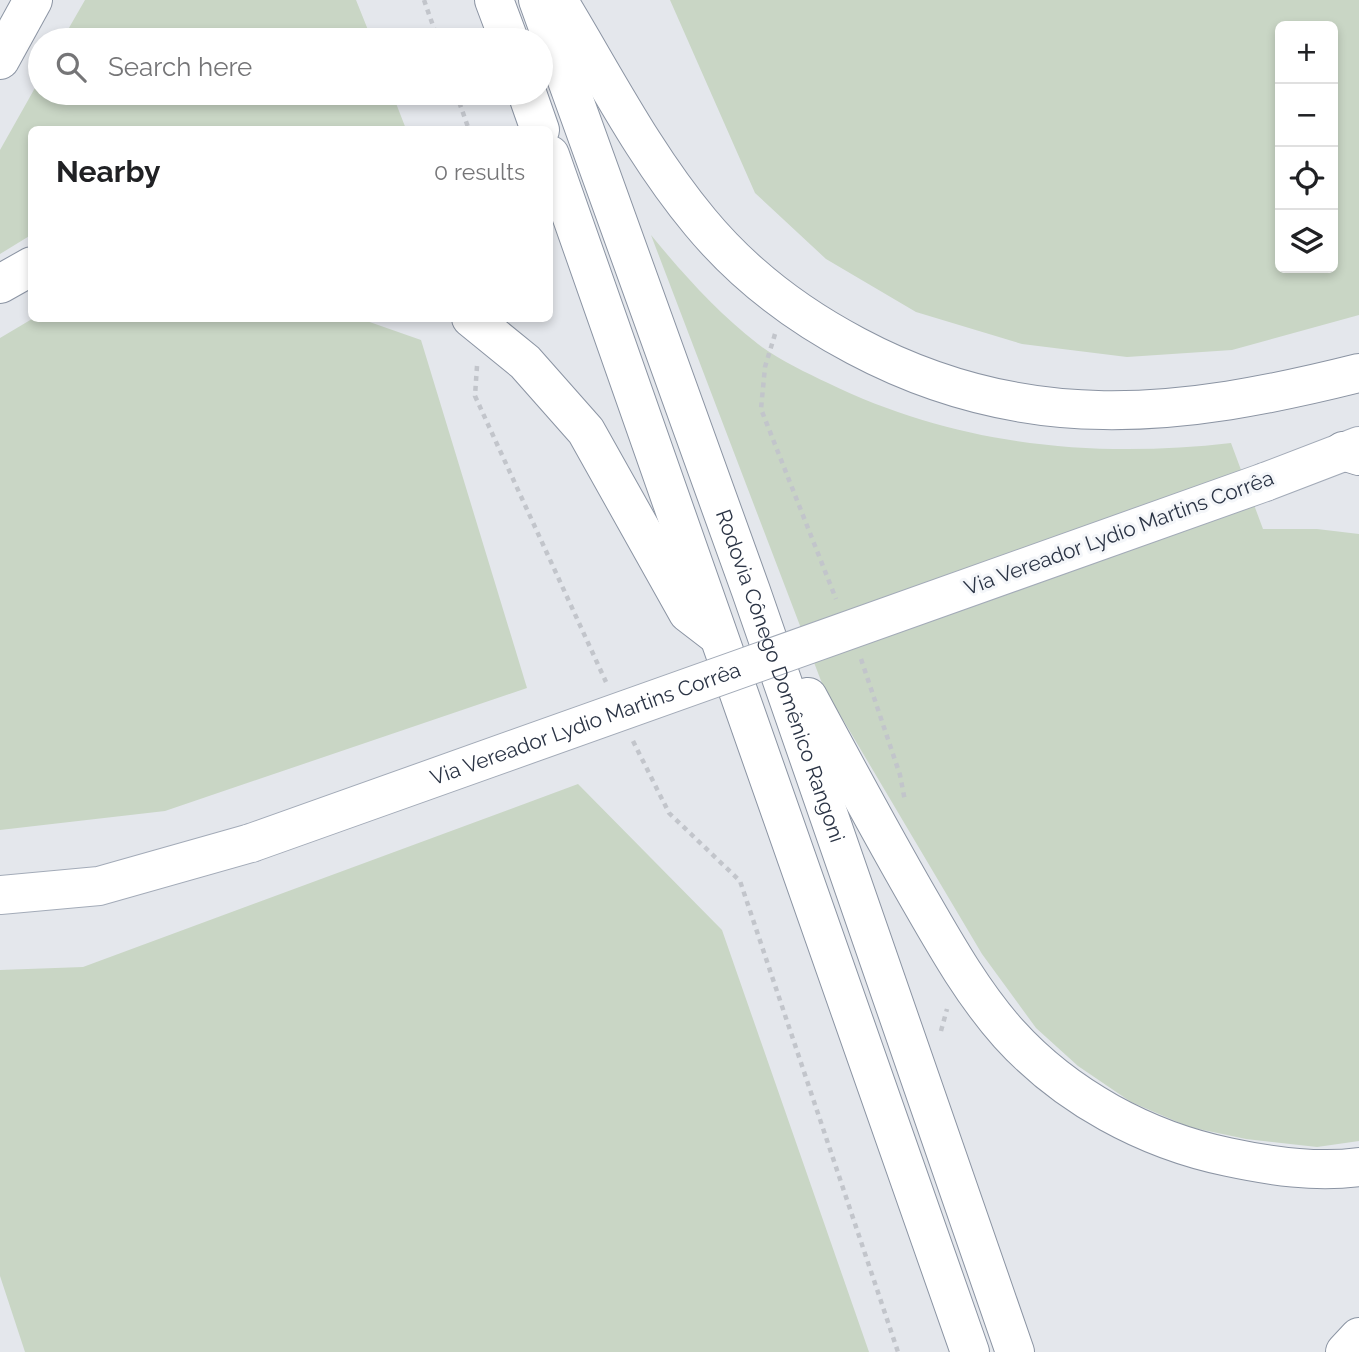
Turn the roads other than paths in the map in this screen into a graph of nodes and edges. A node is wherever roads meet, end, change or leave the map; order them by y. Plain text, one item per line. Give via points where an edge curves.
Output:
1 (33, 0) edge
2 (494, 0) edge
3 (538, 0) edge
4 (558, 0) edge
5 (504, 28) edge
6 (548, 28) edge
7 (553, 42) edge
8 (0, 60) edge
9 (531, 105) edge
10 (539, 126) edge
11 (553, 163) edge
12 (28, 269) edge
13 (0, 284) edge
14 (480, 325) edge
15 (1359, 373) edge
16 (1354, 451) edge
17 (751, 591) junction
18 (722, 639) junction
19 (0, 895) edge
20 (1359, 1167) edge
21 (1359, 1337) edge
22 (970, 1352) edge
23 (1015, 1352) edge
24 (1345, 1352) edge

1 - 8 main road
2 - 5 main road
3 - 6 main road, Rodovia Cônego Domênico Rangoni
4 - 15 main road via 647,147 702,225 786,304 880,358 926,378 1005,402 1085,411 1217,402
7 - 17 main road, Rodovia Cônego Domênico Rangoni
9 - 10 main road
11 - 18 main road, Rodovia Cônego Domênico Rangoni
12 - 13 main road
14 - 18 main road via 525,362 586,431 688,613
16 - 19 main road, Via Vereador Lydio Martins Corrêa, bridge via 251,843 99,886
17 - 20 main road via 951,954 1009,1034 1058,1079 1118,1119 1185,1148 1250,1162 1317,1169
17 - 23 main road, Rodovia Cônego Domênico Rangoni
18 - 22 main road, Rodovia Cônego Domênico Rangoni
21 - 24 main road

